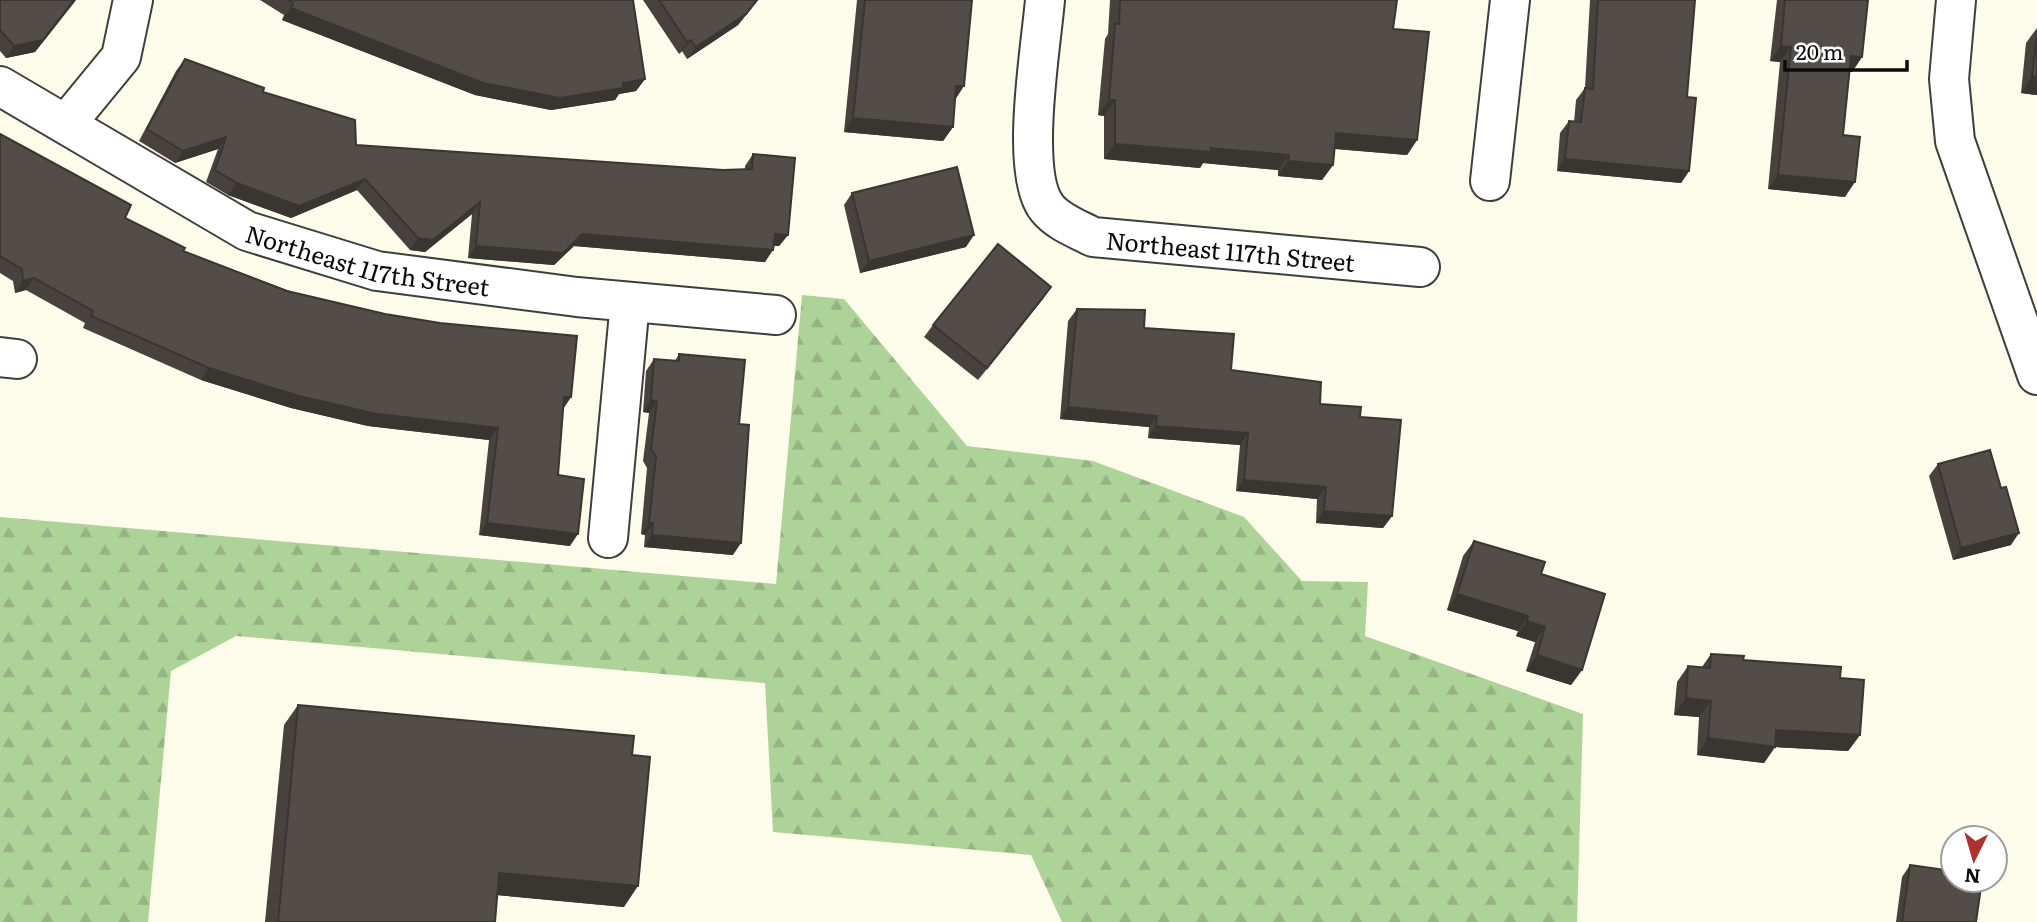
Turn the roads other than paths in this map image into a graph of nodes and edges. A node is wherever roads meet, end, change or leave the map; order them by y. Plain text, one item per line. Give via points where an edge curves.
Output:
1 (133, 0) edge
2 (1045, 0) edge
3 (1510, 0) edge
4 (1956, 0) edge
5 (0, 86) edge
6 (66, 124) junction
7 (1490, 181) dead end
8 (1420, 267) dead end
9 (630, 302) junction
10 (776, 314) dead end
11 (2037, 375) edge
12 (608, 538) dead end

1 - 6 street via 121,57
2 - 8 street, Northeast 117th Street via 1032,155 1037,191 1048,209 1093,237
3 - 7 street
4 - 11 street via 1949,79 1955,141
5 - 6 street, Northeast 117th Street
6 - 9 street, Northeast 117th Street via 247,231 377,271
9 - 10 street, Northeast 117th Street
9 - 12 street

